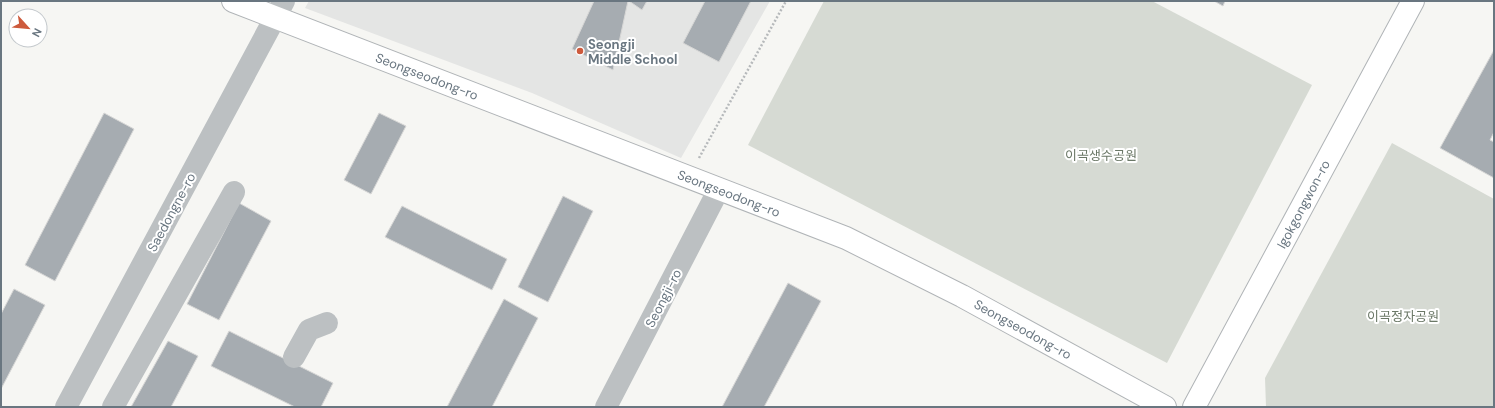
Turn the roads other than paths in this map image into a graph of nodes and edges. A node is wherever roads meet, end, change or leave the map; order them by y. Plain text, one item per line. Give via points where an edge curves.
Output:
1 (232, 1) edge
2 (1413, 1) edge
3 (280, 9) edge
4 (719, 189) junction
5 (234, 192) dead end
6 (327, 323) dead end
7 (294, 357) dead end
8 (66, 407) edge
9 (113, 407) edge
10 (606, 407) edge
11 (1165, 407) edge
12 (1194, 407) edge

1 - 3 main road, Seongseodong-ro
2 - 12 main road, Igokgongwon-ro
3 - 4 main road, Seongseodong-ro
3 - 8 street, Saedongne-ro
4 - 10 street, Seongji-ro
4 - 11 main road, Seongseodong-ro via 846,238 962,296
5 - 9 street
6 - 7 street via 309,330

